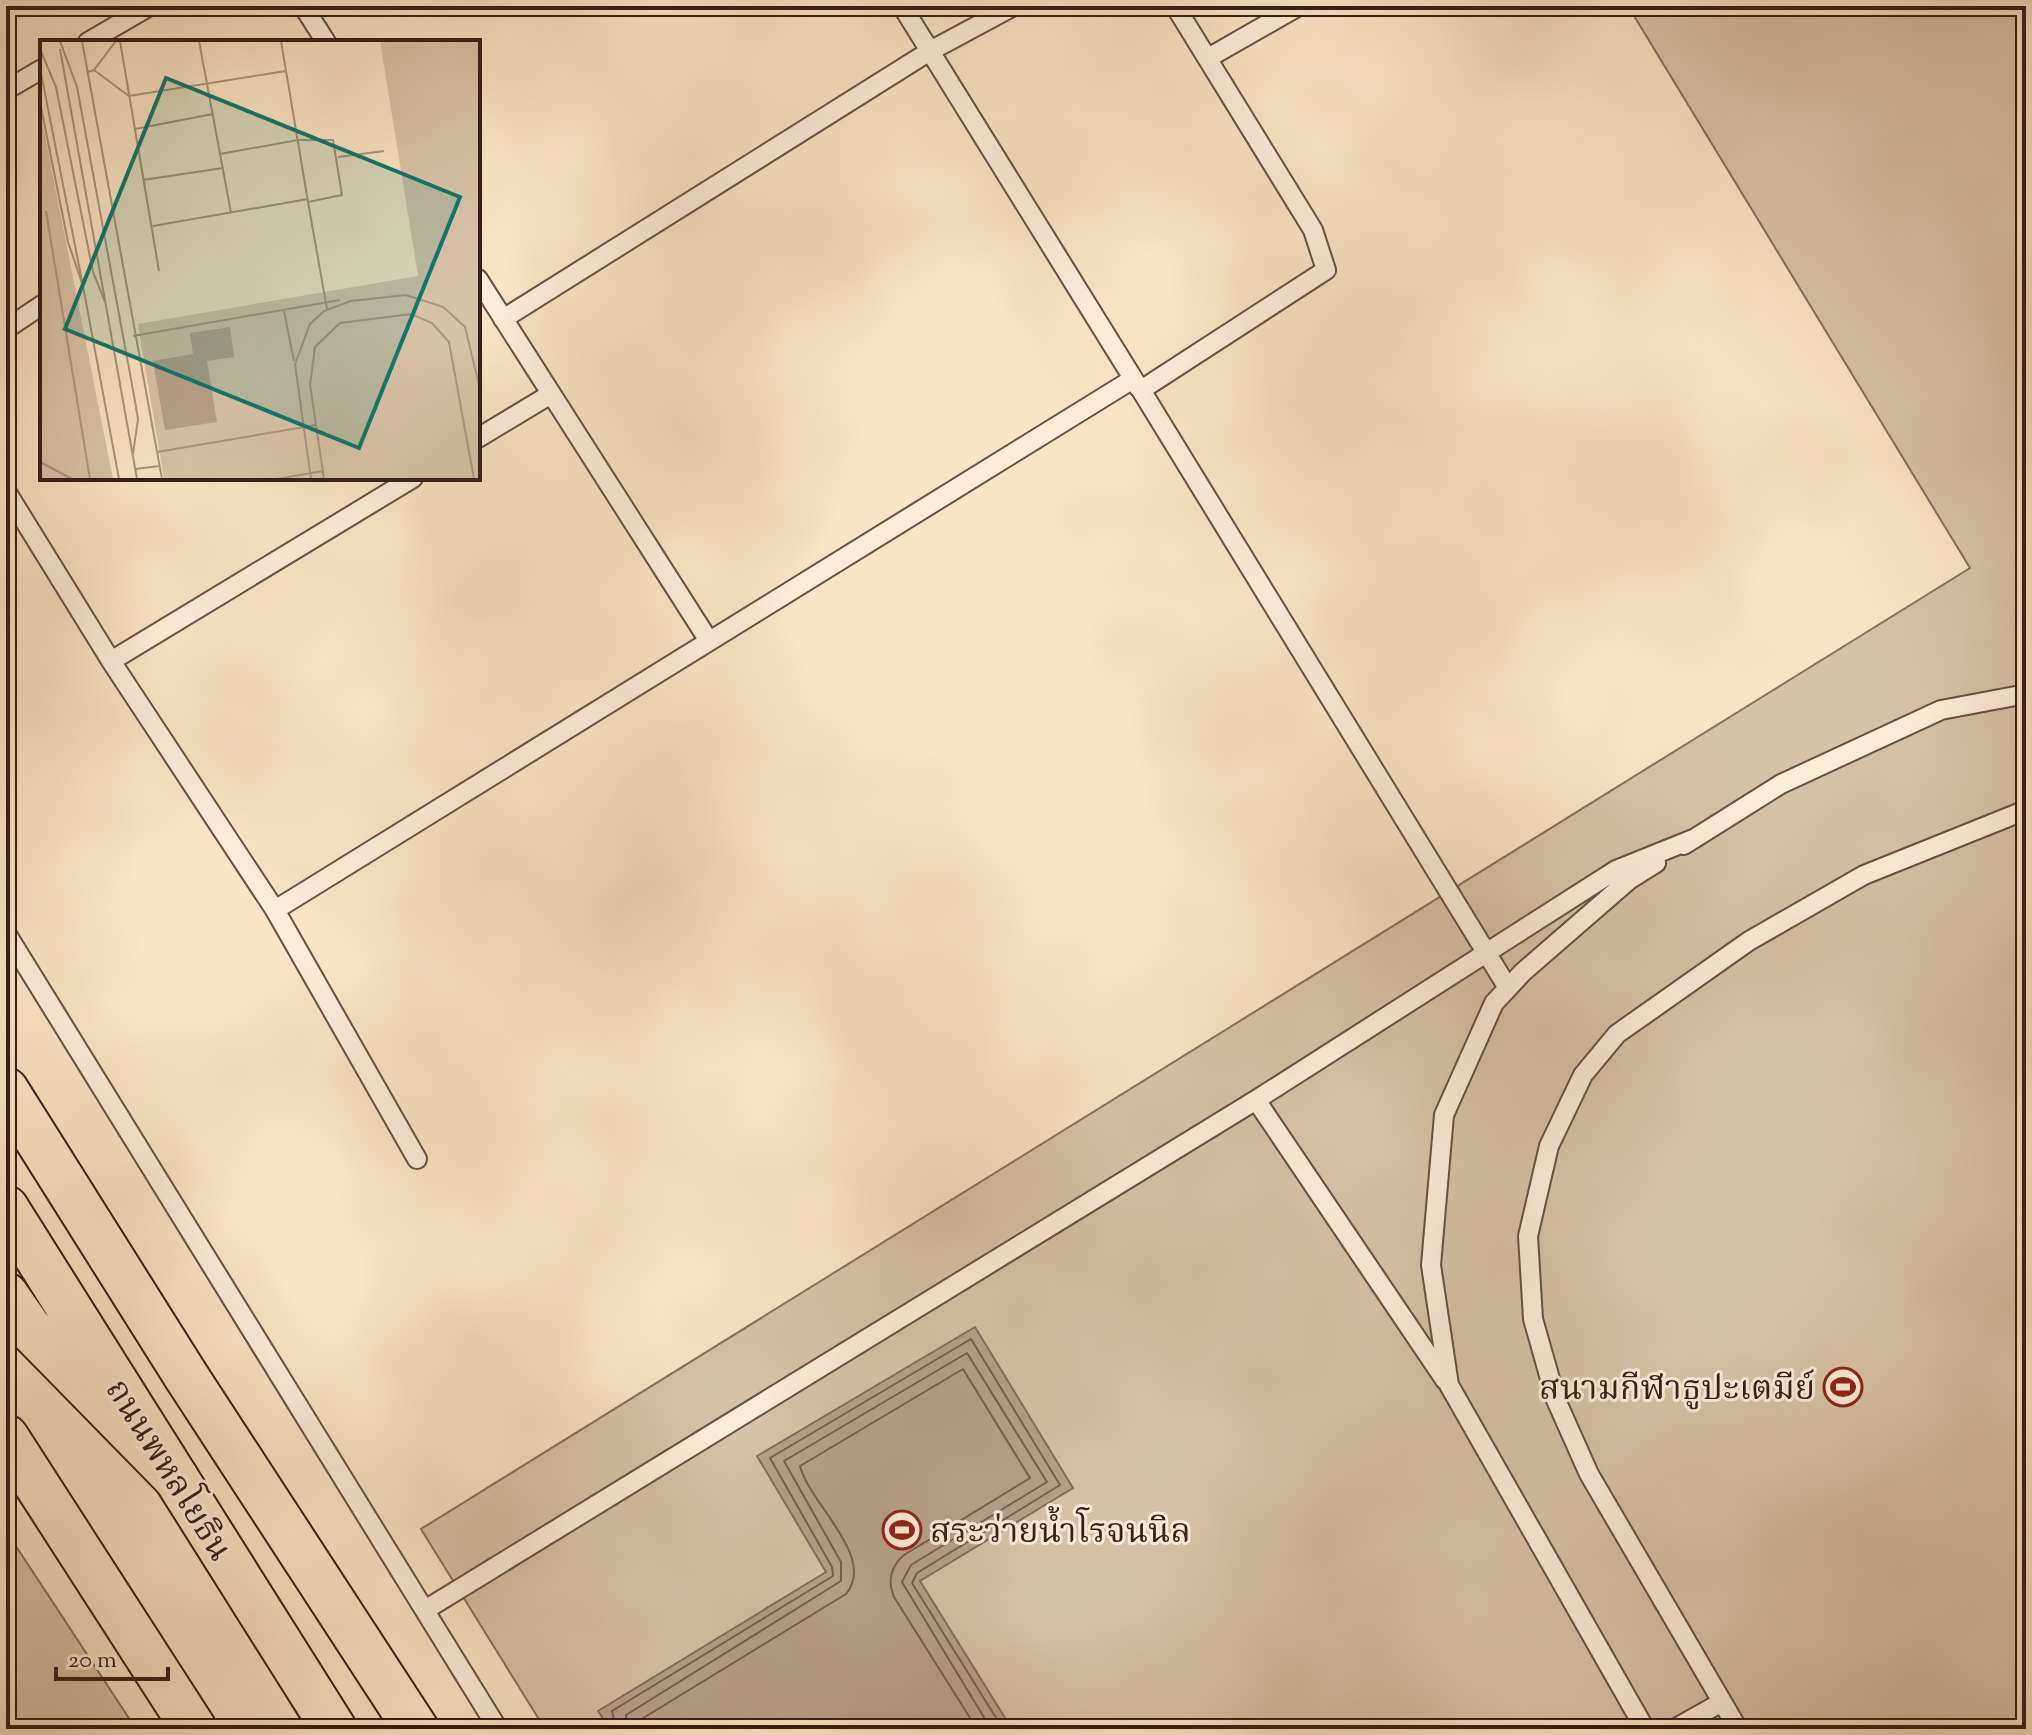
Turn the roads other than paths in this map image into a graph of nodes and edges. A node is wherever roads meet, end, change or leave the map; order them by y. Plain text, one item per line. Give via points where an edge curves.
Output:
1 (150, 6) edge
2 (303, 6) edge
3 (902, 6) edge
4 (1014, 6) edge
5 (1175, 6) edge
6 (1299, 6) edge
7 (91, 40) edge
8 (325, 40) edge
9 (930, 51) junction
10 (1208, 58) junction
11 (40, 70) edge
12 (6, 90) edge
13 (480, 282) edge
14 (40, 306) edge
15 (503, 319) junction
16 (6, 329) edge
17 (1137, 385) junction
18 (551, 394) junction
19 (480, 437) edge
20 (410, 480) edge
21 (6, 491) edge
22 (709, 641) junction
23 (111, 661) junction
24 (2026, 694) edge
25 (2026, 810) edge
26 (1693, 839) junction
27 (275, 910) junction
28 (6, 933) edge
29 (1487, 953) junction
30 (1508, 988) junction
31 (6, 1090) edge
32 (1256, 1100) junction
33 (417, 1159) dead end
34 (6, 1208) edge
35 (6, 1295) edge
36 (1449, 1385) junction
37 (6, 1437) edge
38 (176, 1478) junction
39 (425, 1610) junction
40 (1722, 1702) junction
41 (6, 1723) edge
42 (10, 1729) edge
43 (194, 1729) edge
44 (334, 1729) edge
45 (416, 1729) edge
46 (498, 1729) edge
47 (1645, 1729) edge
48 (1674, 1729) edge
49 (1738, 1729) edge

1 - 7 lane
2 - 8 lane
3 - 9 lane
4 - 9 lane
5 - 10 lane
6 - 10 lane
9 - 15 lane
9 - 17 lane
10 - 17 lane via 1313,230 1326,270
11 - 12 lane
13 - 15 lane
14 - 16 lane
15 - 18 lane
17 - 22 lane
17 - 29 lane
18 - 19 lane
18 - 22 lane
20 - 23 lane
21 - 23 lane
22 - 27 lane
23 - 27 lane
24 - 26 lane via 1941,710 1781,784
25 - 40 lane via 1864,875 1749,941 1617,1034 1583,1075 1549,1146 1528,1236 1533,1319 1556,1400 1589,1474
26 - 29 lane via 1616,870
26 - 30 lane via 1629,880
27 - 33 lane
28 - 39 lane
29 - 30 lane
29 - 32 lane
30 - 36 lane via 1494,1003 1444,1115 1431,1265
31 - 45 main road
32 - 36 lane
32 - 39 lane
34 - 38 main road, ถนนพหลโยธิน
35 - 38 main road via 29,1328
36 - 47 lane
37 - 43 main road
38 - 44 main road, ถนนพหลโยธิน
39 - 46 lane
40 - 48 lane
40 - 49 lane
41 - 42 lane

